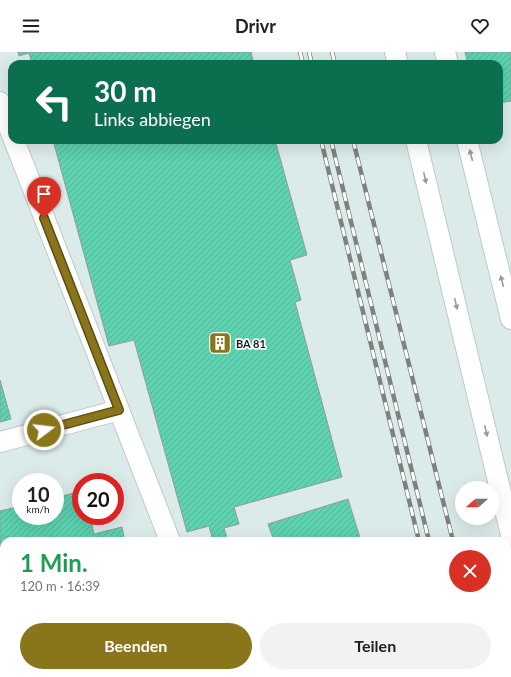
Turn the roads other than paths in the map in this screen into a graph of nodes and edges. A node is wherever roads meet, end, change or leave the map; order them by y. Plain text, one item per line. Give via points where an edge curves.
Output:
1 (0, 102) edge
2 (8, 124) edge
3 (16, 144) edge
4 (417, 144) edge
5 (468, 144) edge
6 (511, 319) edge
7 (119, 410) junction
8 (0, 442) edge
9 (511, 535) edge
10 (168, 537) edge

1 - 2 lane
3 - 7 lane
4 -> 9 lane
6 -> 5 lane
7 - 8 lane
7 - 10 lane

